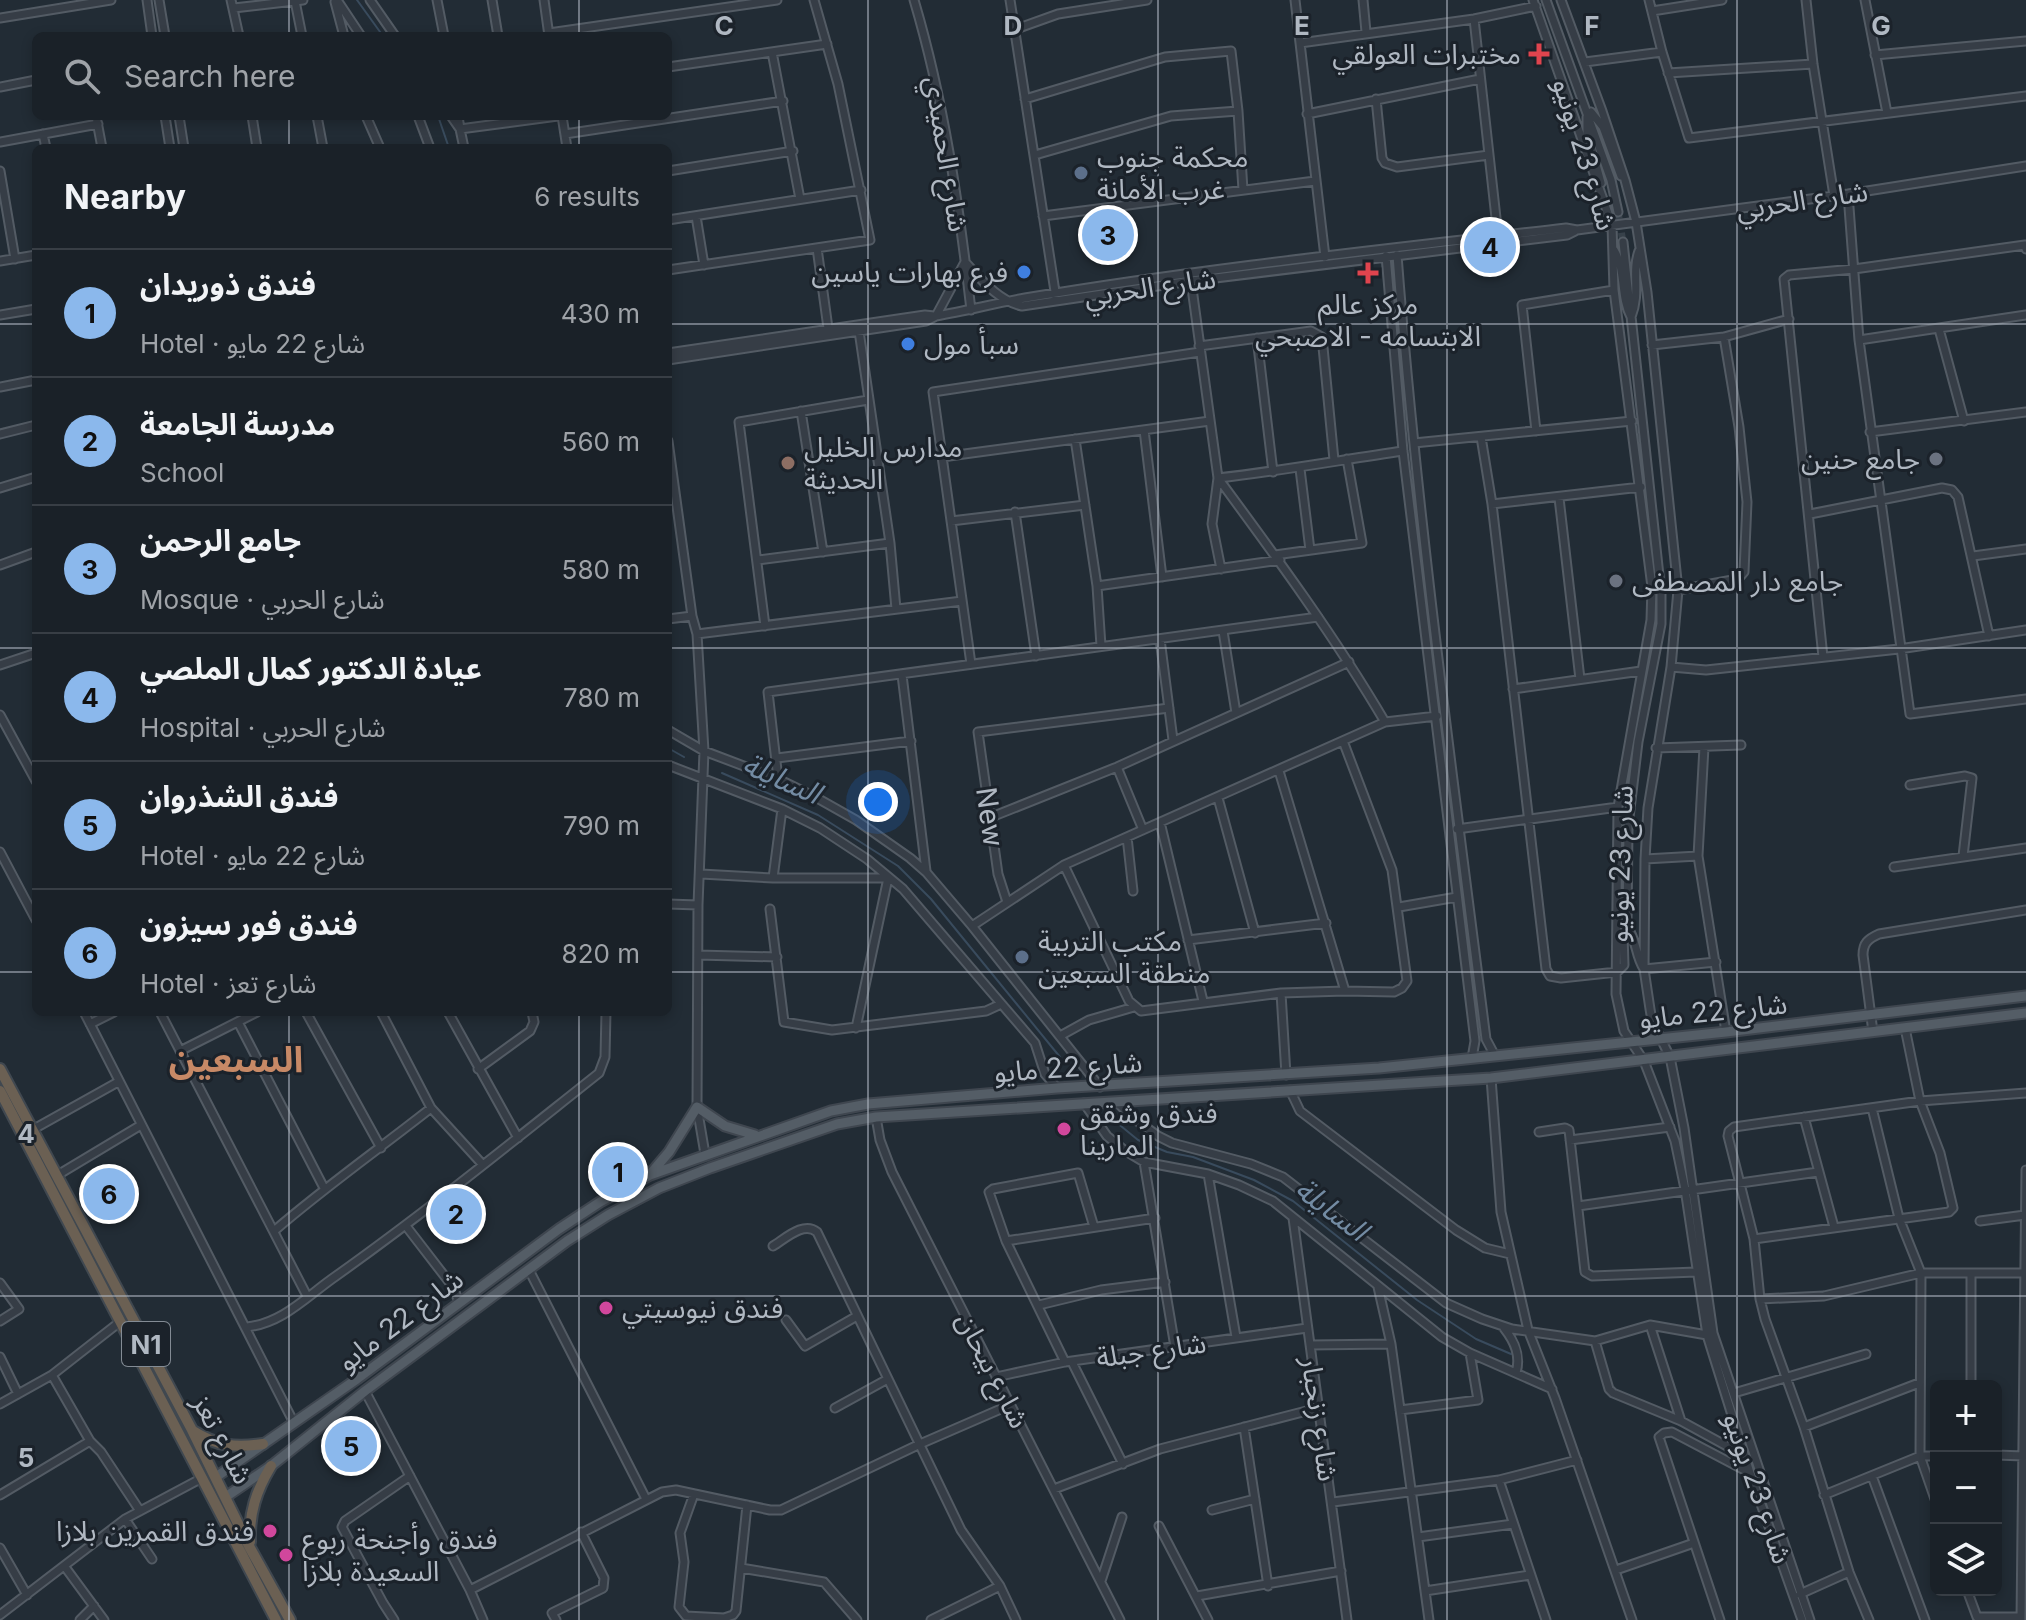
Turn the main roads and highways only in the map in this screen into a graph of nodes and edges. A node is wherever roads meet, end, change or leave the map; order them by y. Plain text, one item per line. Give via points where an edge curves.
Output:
1 (2026, 996) edge
2 (2026, 1013) edge
3 (0, 1069) edge
4 (1100, 1087) junction
5 (1057, 1088) junction
6 (1, 1094) edge
7 (1117, 1102) junction
8 (1084, 1103) junction
9 (758, 1136) junction
10 (705, 1154) junction
11 (710, 1168) junction
12 (650, 1175) junction
13 (459, 1302) junction
14 (469, 1315) junction
15 (357, 1379) junction
16 (365, 1391) junction
17 (192, 1430) junction
18 (263, 1444) junction
19 (271, 1466) junction
20 (216, 1477) junction
21 (227, 1496) junction
22 (250, 1548) junction
23 (276, 1620) edge
24 (290, 1620) edge

1 - 4 main road, شارع 22 مايو via 1495,1056
2 - 7 main road, شارع 22 مايو via 1491,1078
3 - 17 highway, شارع تعز / N1
4 - 5 main road, شارع 22 مايو
4 - 7 main road
5 - 8 main road
5 - 9 main road, شارع 22 مايو via 868,1104
6 - 23 highway, شارع تعز / N1
7 - 8 main road, شارع 22 مايو
8 - 11 main road, شارع 22 مايو via 876,1117 837,1124
9 - 10 main road, شارع 22 مايو
9 - 12 main road via 725,1126 697,1107
10 - 11 main road
10 - 12 main road, شارع 22 مايو
11 - 14 main road, شارع 22 مايو via 608,1215
12 - 13 main road, شارع 22 مايو via 559,1229
13 - 14 main road
13 - 15 main road, شارع 22 مايو
14 - 16 main road, شارع 22 مايو
15 - 16 main road
15 - 18 main road, شارع 22 مايو
16 - 19 main road, شارع 22 مايو
17 - 18 highway via 220,1446
17 - 20 highway, شارع تعز / N1
18 - 20 main road, شارع 22 مايو
19 - 21 main road, شارع 22 مايو
19 - 22 highway via 252,1507
20 - 21 highway, شارع تعز / N1
21 - 22 highway, شارع تعز / N1
22 - 24 highway, شارع تعز / N1

